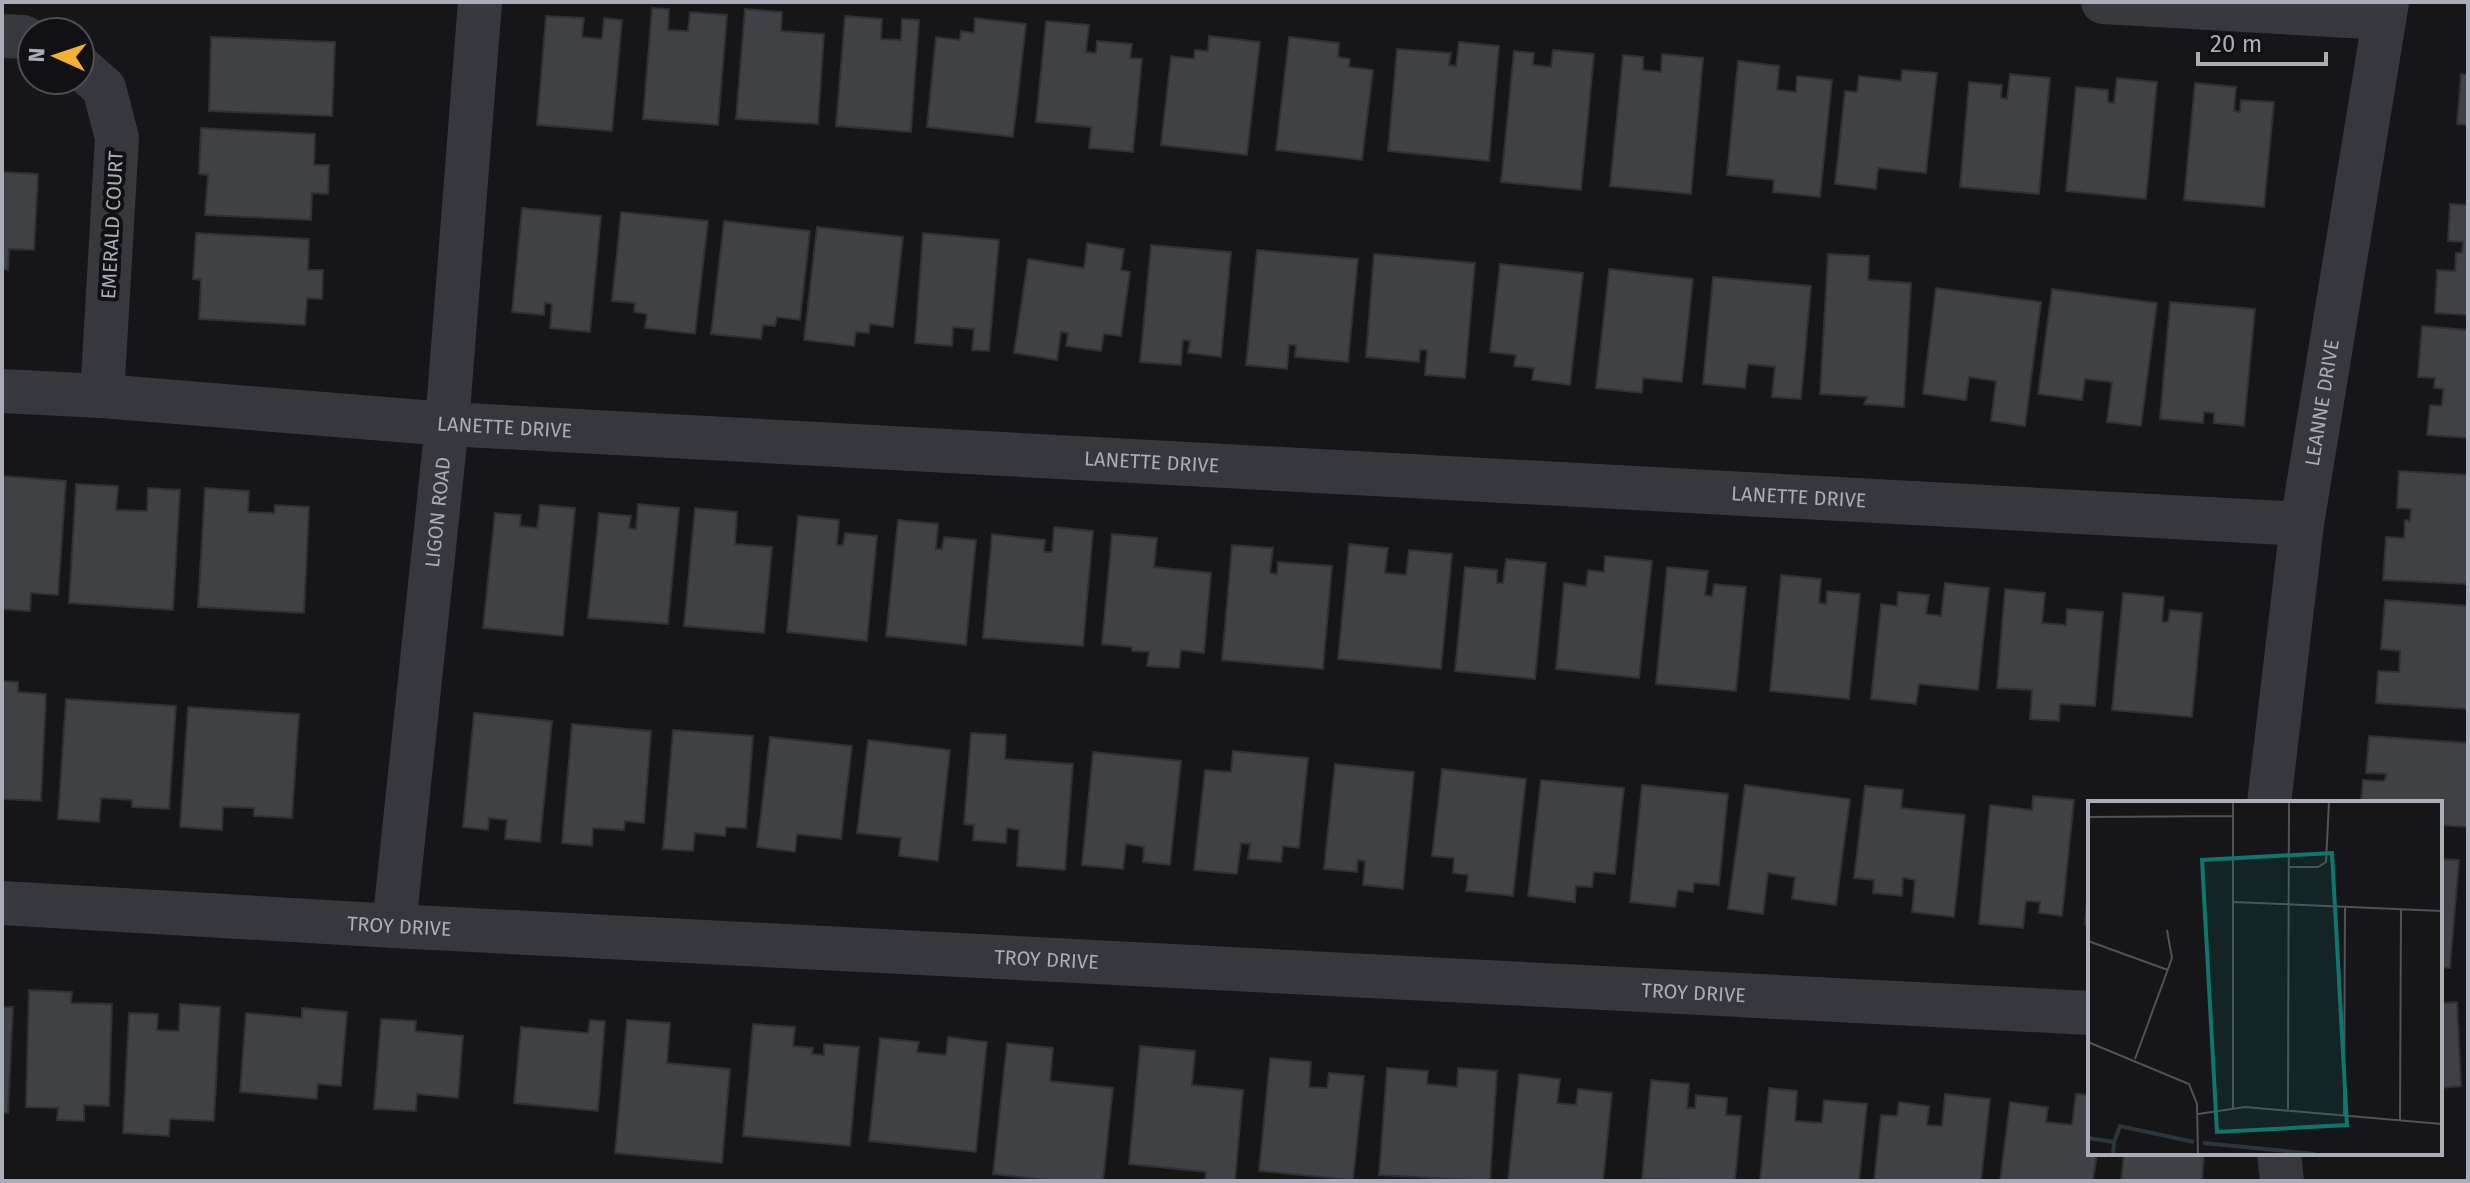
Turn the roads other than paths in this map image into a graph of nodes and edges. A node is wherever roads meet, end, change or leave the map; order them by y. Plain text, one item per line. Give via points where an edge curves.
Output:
1 (480, 2) edge
2 (2103, 2) edge
3 (2386, 10) edge
4 (96, 81) edge
5 (2, 391) edge
6 (102, 396) junction
7 (447, 424) junction
8 (2302, 524) junction
9 (2269, 801) edge
10 (2, 903) edge
11 (394, 926) junction
12 (2088, 1013) edge
13 (2279, 1155) edge
14 (2282, 1181) edge

1 - 7 street, LIGON ROAD
2 - 3 street
3 - 8 street, LEANNE DRIVE
4 - 6 street, EMERALD COURT via 104,88 117,138
5 - 6 street, LANETTE DRIVE
6 - 7 street, LANETTE DRIVE
7 - 8 street, LANETTE DRIVE
7 - 11 street, LIGON ROAD
8 - 9 street, LEANNE DRIVE
10 - 11 street, TROY DRIVE
11 - 12 street, TROY DRIVE
13 - 14 street

